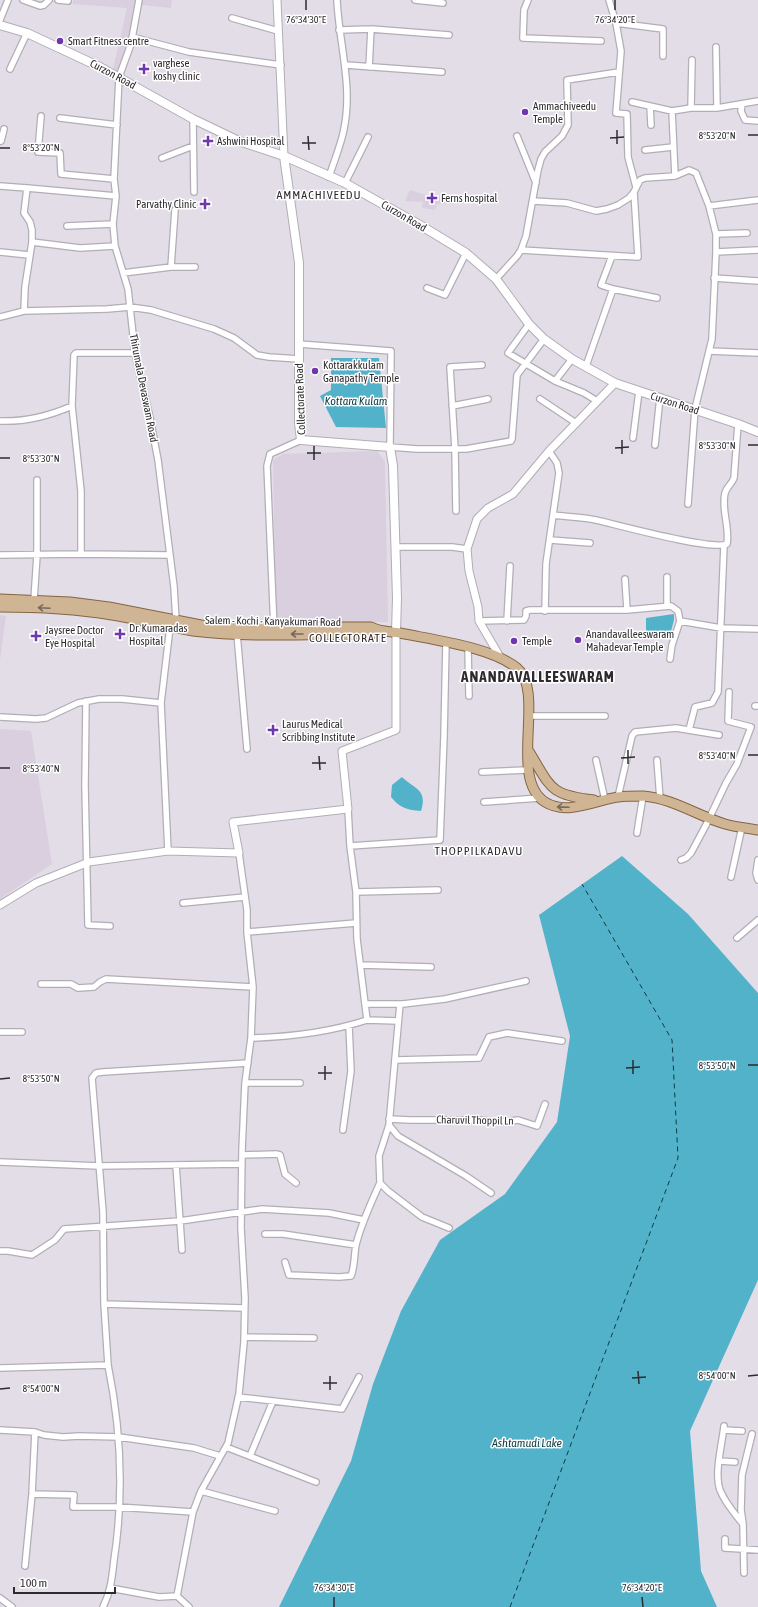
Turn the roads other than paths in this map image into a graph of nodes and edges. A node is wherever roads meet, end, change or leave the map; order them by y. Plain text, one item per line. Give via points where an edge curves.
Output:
1 (8, 0) edge
2 (23, 0) edge
3 (49, 0) edge
4 (58, 0) edge
5 (139, 0) edge
6 (277, 0) edge
7 (337, 0) edge
8 (415, 0) edge
9 (528, 0) edge
10 (609, 0) edge
11 (68, 1) dead end
12 (443, 3) dead end
13 (232, 18) dead end
14 (0, 20) edge
15 (616, 22) junction
16 (0, 25) edge
17 (371, 29) junction
18 (339, 30) junction
19 (278, 31) junction
20 (27, 33) junction
21 (449, 35) dead end
22 (132, 37) junction
23 (601, 41) dead end
24 (716, 47) dead end
25 (663, 56) dead end
26 (692, 60) dead end
27 (281, 65) junction
28 (346, 65) junction
29 (369, 67) junction
30 (10, 68) dead end
31 (442, 72) dead end
32 (619, 72) junction
33 (119, 76) junction
34 (758, 101) edge
35 (632, 102) dead end
36 (742, 104) junction
37 (650, 106) junction
38 (691, 108) junction
39 (717, 108) junction
40 (672, 111) junction
41 (41, 116) dead end
42 (60, 118) dead end
43 (193, 119) junction
44 (758, 121) edge
45 (117, 125) junction
46 (652, 125) dead end
47 (4, 129) dead end
48 (517, 136) dead end
49 (368, 137) dead end
50 (0, 140) edge
51 (193, 146) junction
52 (673, 147) junction
53 (645, 150) dead end
54 (284, 156) junction
55 (162, 158) dead end
56 (676, 176) junction
57 (329, 177) junction
58 (114, 179) junction
59 (344, 183) junction
60 (536, 184) junction
61 (0, 186) edge
62 (27, 188) junction
63 (635, 189) junction
64 (194, 192) dead end
65 (116, 196) junction
66 (758, 200) edge
67 (533, 201) junction
68 (709, 206) junction
69 (175, 210) dead end
70 (113, 224) junction
71 (67, 226) dead end
72 (747, 233) dead end
73 (716, 234) junction
74 (32, 242) junction
75 (115, 246) junction
76 (520, 250) junction
77 (758, 250) edge
78 (0, 252) edge
79 (716, 252) junction
80 (466, 253) junction
81 (29, 255) junction
82 (612, 256) junction
83 (171, 267) junction
84 (195, 267) dead end
85 (123, 273) junction
86 (714, 278) junction
87 (496, 279) junction
88 (758, 281) edge
89 (427, 288) dead end
90 (613, 289) junction
91 (657, 298) dead end
92 (130, 307) junction
93 (24, 311) junction
94 (0, 317) edge
95 (529, 324) junction
96 (544, 339) junction
97 (300, 344) junction
98 (709, 351) junction
99 (135, 353) junction
100 (758, 353) edge
101 (299, 359) junction
102 (572, 359) junction
103 (526, 363) junction
104 (482, 365) dead end
105 (586, 366) junction
106 (555, 381) junction
107 (615, 383) junction
108 (639, 391) junction
109 (660, 397) junction
110 (488, 399) dead end
111 (540, 399) dead end
112 (597, 401) junction
113 (72, 406) junction
114 (452, 406) junction
115 (695, 409) junction
116 (0, 421) edge
117 (576, 423) junction
118 (738, 424) junction
119 (758, 432) edge
120 (633, 438) dead end
121 (301, 440) junction
122 (654, 445) dead end
123 (390, 448) junction
124 (455, 449) junction
125 (549, 450) junction
126 (37, 480) dead end
127 (688, 504) dead end
128 (456, 511) dead end
129 (553, 515) junction
130 (550, 540) junction
131 (590, 543) dead end
132 (724, 545) junction
133 (395, 547) junction
134 (468, 549) junction
135 (81, 554) junction
136 (0, 555) edge
137 (37, 555) junction
138 (170, 556) junction
139 (510, 566) dead end
140 (668, 577) dead end
141 (625, 579) dead end
142 (0, 598) edge
143 (34, 600) junction
144 (666, 606) junction
145 (0, 607) edge
146 (627, 610) junction
147 (545, 611) junction
148 (479, 621) junction
149 (507, 621) junction
150 (680, 621) junction
151 (173, 624) junction
152 (721, 628) junction
153 (758, 629) edge
154 (274, 631) junction
155 (396, 632) junction
156 (237, 634) junction
157 (446, 643) junction
158 (468, 648) junction
159 (500, 658) junction
160 (670, 659) dead end
161 (729, 692) dead end
162 (469, 696) dead end
163 (86, 701) junction
164 (161, 704) junction
165 (528, 716) junction
166 (605, 716) dead end
167 (0, 717) edge
168 (689, 730) junction
169 (719, 735) dead end
170 (247, 748) dead end
171 (528, 750) junction
172 (596, 760) dead end
173 (657, 760) dead end
174 (528, 770) junction
175 (482, 772) dead end
176 (643, 796) junction
177 (618, 797) junction
178 (540, 798) junction
179 (660, 799) junction
180 (603, 801) junction
181 (484, 802) dead end
182 (348, 809) junction
183 (710, 818) junction
184 (742, 827) junction
185 (758, 830) edge
186 (636, 833) dead end
187 (350, 846) junction
188 (168, 851) junction
189 (238, 853) junction
190 (680, 860) dead end
191 (758, 860) edge
192 (87, 863) junction
193 (731, 877) dead end
194 (758, 880) edge
195 (438, 890) dead end
196 (356, 892) junction
197 (245, 897) junction
198 (183, 903) dead end
199 (0, 905) edge
200 (758, 920) edge
201 (356, 923) junction
202 (110, 926) dead end
203 (247, 932) junction
204 (737, 938) dead end
205 (361, 966) junction
206 (431, 967) dead end
207 (526, 981) dead end
208 (41, 984) dead end
209 (253, 987) junction
210 (366, 1004) junction
211 (400, 1004) junction
212 (367, 1020) junction
213 (398, 1020) junction
214 (349, 1026) junction
215 (0, 1032) edge
216 (22, 1032) dead end
217 (251, 1038) junction
218 (562, 1041) dead end
219 (395, 1060) junction
220 (248, 1064) junction
221 (300, 1082) dead end
222 (245, 1083) junction
223 (545, 1104) dead end
224 (389, 1119) junction
225 (389, 1125) junction
226 (343, 1130) dead end
227 (242, 1155) junction
228 (0, 1162) edge
229 (176, 1164) junction
230 (242, 1164) junction
231 (99, 1166) junction
232 (296, 1183) dead end
233 (380, 1183) junction
234 (491, 1193) dead end
235 (242, 1212) junction
236 (180, 1220) junction
237 (364, 1220) junction
238 (102, 1225) junction
239 (449, 1228) dead end
240 (266, 1234) dead end
241 (356, 1245) junction
242 (182, 1250) dead end
243 (0, 1251) edge
244 (285, 1262) dead end
245 (104, 1304) junction
246 (244, 1308) junction
247 (244, 1337) junction
248 (314, 1338) dead end
249 (108, 1365) junction
250 (0, 1368) edge
251 (359, 1377) dead end
252 (238, 1397) junction
253 (273, 1401) junction
254 (0, 1430) edge
255 (742, 1431) dead end
256 (35, 1432) junction
257 (752, 1434) dead end
258 (119, 1437) junction
259 (226, 1447) junction
260 (220, 1456) junction
261 (250, 1456) junction
262 (719, 1461) junction
263 (735, 1462) dead end
264 (316, 1482) dead end
265 (201, 1491) junction
266 (32, 1494) junction
267 (118, 1507) junction
268 (275, 1511) dead end
269 (193, 1512) junction
270 (743, 1524) junction
271 (725, 1539) dead end
272 (744, 1549) junction
273 (758, 1550) edge
274 (25, 1566) dead end
275 (744, 1573) dead end
276 (110, 1588) junction
277 (177, 1596) junction
278 (0, 1598) edge
279 (12, 1607) edge
280 (102, 1607) edge
281 (189, 1607) edge

1 - 14 street
2 - 3 street via 40,6
4 - 11 street
5 - 22 street, Thirumala Devaswam Road
6 - 19 street
7 - 18 street
8 - 12 street
9 - 23 street via 524,10 523,38
10 - 15 street
13 - 19 street
15 - 25 street via 664,29
15 - 32 street via 621,51
16 - 20 main road, Curzon Road
17 - 18 street
17 - 21 street
17 - 29 street
18 - 28 street
19 - 27 street
20 - 30 street
20 - 33 main road, Curzon Road
22 - 27 street via 189,52
22 - 33 street, Thirumala Devaswam Road
24 - 39 street
26 - 38 street
27 - 54 street
28 - 29 street
28 - 57 street via 344,129
29 - 31 street
32 - 60 street via 567,80 568,125 562,136 541,159
32 - 63 street via 616,113 627,114 628,157
33 - 43 main road, Curzon Road
33 - 45 street, Thirumala Devaswam Road
34 - 36 street
35 - 37 street
36 - 39 street
36 - 44 street via 741,111 745,120
37 - 40 street
37 - 46 street
38 - 39 street
38 - 40 street
40 - 52 street
41 - 58 street via 38,152 60,153 61,174
42 - 45 street
43 - 51 street
43 - 54 main road, Curzon Road via 239,141
45 - 58 street, Thirumala Devaswam Road
47 - 50 street
48 - 60 street
49 - 59 street
51 - 55 street
51 - 64 street
52 - 53 street
52 - 56 street
54 - 57 main road, Curzon Road
54 - 97 main road, Collectorate Road via 300,263
56 - 63 street via 644,178
56 - 68 street via 694,171
57 - 59 main road, Curzon Road
58 - 65 street, Thirumala Devaswam Road
59 - 80 main road, Curzon Road
60 - 67 street
61 - 62 street
62 - 65 street
62 - 74 street via 24,213 30,222
63 - 67 street via 618,206 596,211 568,203
63 - 82 street via 638,258
65 - 70 street, Thirumala Devaswam Road
66 - 68 street
67 - 76 street via 526,236
68 - 73 street
69 - 83 street
70 - 71 street
70 - 75 street, Thirumala Devaswam Road
72 - 73 street
73 - 79 street
74 - 75 street via 80,248
74 - 81 street
75 - 85 street, Thirumala Devaswam Road
76 - 82 street
76 - 87 street
77 - 79 street
78 - 81 street
79 - 86 street
80 - 87 main road, Curzon Road
80 - 89 street via 445,296
81 - 93 street
82 - 90 street via 601,285
83 - 84 street
83 - 85 street
85 - 92 street, Thirumala Devaswam Road
86 - 88 street
86 - 98 street via 712,339
87 - 95 main road, Curzon Road
90 - 91 street
90 - 105 street
92 - 93 street
92 - 99 street, Thirumala Devaswam Road
92 - 101 street via 151,310 214,329 234,338 257,355
93 - 94 street
95 - 96 main road, Curzon Road
95 - 103 street via 508,353
96 - 102 main road, Curzon Road
96 - 103 street
97 - 101 main road, Collectorate Road
97 - 123 street via 391,351
98 - 100 street
98 - 115 street
99 - 113 street via 75,354
99 - 138 street, Thirumala Devaswam Road via 158,460
101 - 121 main road, Collectorate Road via 298,423
102 - 105 main road, Curzon Road
102 - 106 street
103 - 106 street
103 - 124 street via 517,375 511,441
104 - 114 street via 450,367
105 - 107 main road, Curzon Road
106 - 112 street
107 - 108 main road, Curzon Road
107 - 112 street
108 - 109 main road, Curzon Road
108 - 120 street
109 - 115 main road, Curzon Road
109 - 122 street
110 - 114 street
111 - 117 street
112 - 117 street
113 - 116 street via 16,422
113 - 135 street via 81,491
114 - 124 street
115 - 118 main road, Curzon Road
115 - 127 street
117 - 125 street
118 - 119 main road, Curzon Road
118 - 132 street via 734,478 724,494 728,536 727,544
121 - 123 main road, Collectorate Road
121 - 154 street via 270,454 267,466
123 - 124 street
123 - 133 main road via 393,466
124 - 128 street
125 - 129 street via 557,463 558,473
125 - 134 street via 513,494 488,508 477,519
126 - 137 street
129 - 130 street
129 - 132 street via 595,520 665,536
130 - 131 street
130 - 147 street via 546,564
132 - 152 street
133 - 134 street
133 - 155 main road
134 - 148 street via 469,571
135 - 137 street
135 - 138 street
136 - 137 street
137 - 143 street
138 - 151 street, Thirumala Devaswam Road via 174,587
139 - 149 street
140 - 144 street
141 - 146 street
142 - 143 main road, Salem - Kochi - Kanyakumari Road
143 - 151 main road, Salem - Kochi - Kanyakumari Road via 109,607
144 - 146 street
144 - 150 street via 678,611
151 -> 145 main road, Salem - Kochi - Kanyakumari Road via 70,610
146 - 147 street
147 - 149 street via 526,611 524,620
148 - 149 street
148 - 159 street
150 - 152 street
150 - 160 street
151 - 154 main road, Salem - Kochi - Kanyakumari Road
151 - 156 main road, Salem - Kochi - Kanyakumari Road via 192,631
151 - 164 street, Thirumala Devaswam Road
152 - 153 street
152 - 168 street via 718,692 712,703 696,707
154 - 155 main road, Salem - Kochi - Kanyakumari Road via 372,634 377,630
154 - 156 main road, Salem - Kochi - Kanyakumari Road
155 - 157 main road, Salem - Kochi - Kanyakumari Road
155 - 182 street via 396,730 342,751
156 - 170 street
157 - 158 main road, Salem - Kochi - Kanyakumari Road
157 - 187 street via 440,840
158 - 159 main road, Salem - Kochi - Kanyakumari Road
158 - 162 street
159 - 165 main road, Salem - Kochi - Kanyakumari Road via 518,669 526,679
161 - 183 street via 728,721 751,727 737,764
163 - 164 street via 122,699
163 - 167 street via 46,718
163 - 192 street
164 - 188 street, Thirumala Devaswam Road
165 - 166 street
165 - 171 main road, Salem - Kochi - Kanyakumari Road
168 - 169 street
168 - 177 street via 676,728 635,732
171 - 174 main road, Salem - Kochi - Kanyakumari Road
171 - 180 main road via 552,788 574,798
172 - 180 street
173 - 179 street
174 - 175 street
174 - 178 main road, Salem - Kochi - Kanyakumari Road via 533,788
176 - 177 main road
176 - 179 main road
176 - 186 street
177 - 180 main road
180 -> 178 main road via 563,808 552,806
178 - 181 street
179 - 183 main road
182 - 187 street
182 - 189 street via 233,822
183 - 184 main road via 726,825
183 - 190 street via 691,853
184 - 185 main road
184 - 193 street
187 - 196 street
188 - 189 street
188 - 192 street
189 - 197 street
191 - 194 street
192 - 199 street via 36,883
192 - 202 street via 88,925
195 - 196 street
196 - 201 street
197 - 198 street
197 - 203 street
200 - 204 street
201 - 203 street
201 - 205 street
203 - 209 street
205 - 206 street
205 - 210 street
207 - 211 street via 445,999
208 - 209 street via 94,987 106,979
209 - 217 street
210 - 211 street
210 - 212 street
211 - 213 street
212 - 213 street
212 - 214 street
213 - 219 street
214 - 217 street via 287,1037
214 - 226 street via 351,1072
215 - 216 street
217 - 220 street
218 - 219 street via 507,1033 489,1037 479,1058
219 - 224 street
220 - 222 street
220 - 231 street via 103,1072 93,1075
221 - 222 street
222 - 227 street
223 - 224 street, Charuvil Thoppil Ln via 537,1126 518,1120 503,1122
224 - 225 street
225 - 233 street via 380,1156
225 - 234 street via 398,1136
227 - 230 street
227 - 232 street via 280,1155 285,1174
228 - 231 street
229 - 230 street
229 - 231 street
229 - 236 street
230 - 235 street
231 - 238 street
233 - 237 street
233 - 239 street via 422,1218
235 - 236 street
235 - 237 street via 262,1209 329,1213
235 - 246 street
236 - 238 street
236 - 242 street
237 - 241 street
238 - 243 street via 64,1228 55,1240 32,1255
238 - 245 street
240 - 241 street via 283,1234
241 - 244 street via 354,1270 351,1276 289,1275
245 - 246 street
245 - 249 street
246 - 247 street
247 - 248 street
247 - 252 street
249 - 250 street
249 - 258 street
251 - 253 street via 342,1409
252 - 253 street
252 - 259 street
253 - 261 street
254 - 256 street
255 - 262 street via 724,1428
256 - 258 street via 63,1437
256 - 266 street
257 - 270 street via 742,1475
258 - 260 street via 194,1448
258 - 267 street
259 - 260 street
259 - 261 street
260 - 265 street
261 - 264 street
262 - 263 street
262 - 270 street via 720,1491
265 - 268 street
265 - 269 street
266 - 267 street via 74,1495 73,1507
266 - 274 street
267 - 269 street
267 - 276 street via 118,1538
269 - 277 street
270 - 272 street
271 - 272 street via 725,1548
272 - 273 street
272 - 275 street
276 - 277 street via 159,1597
276 - 280 street
277 - 281 street
278 - 279 street

